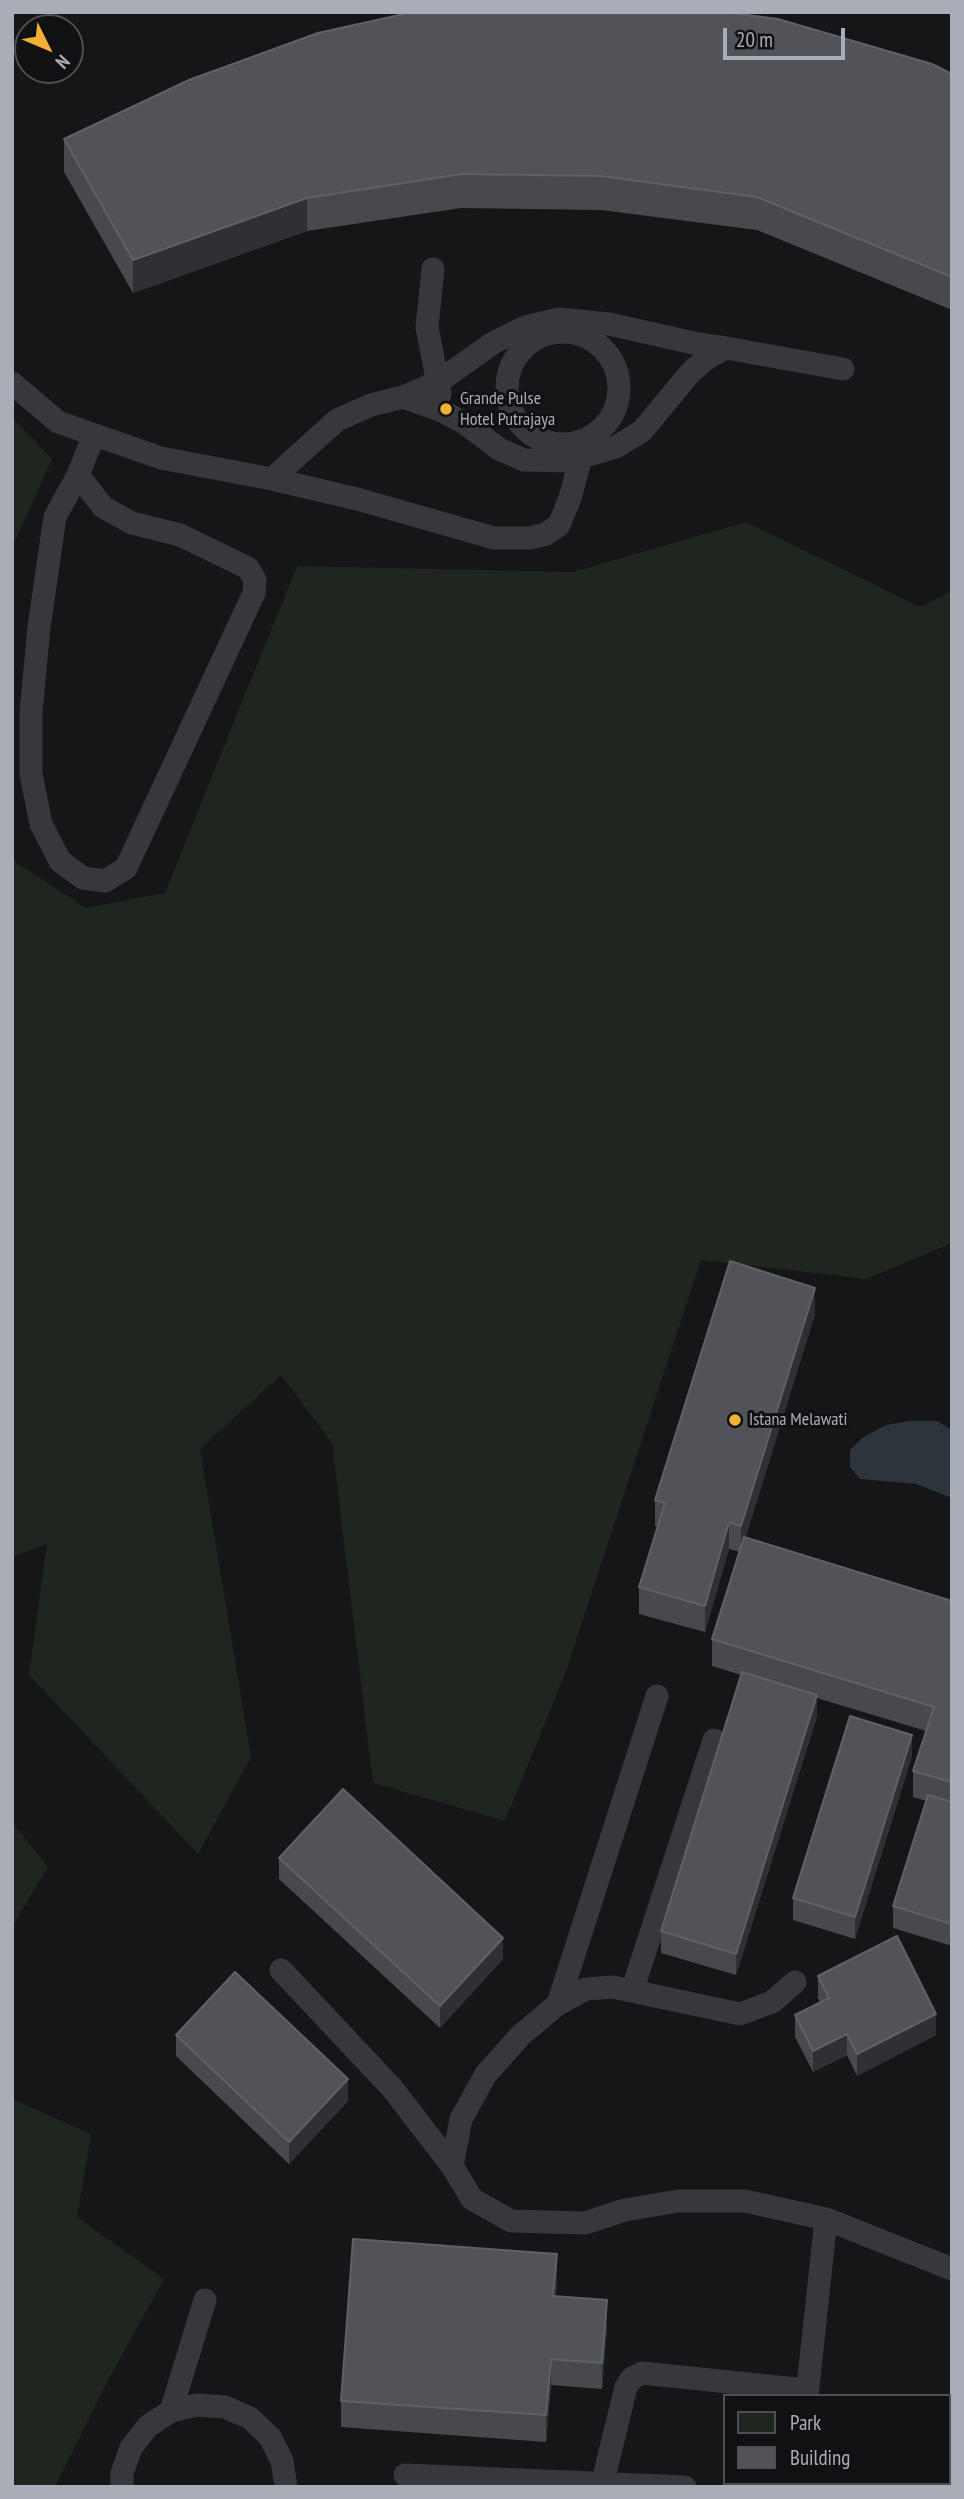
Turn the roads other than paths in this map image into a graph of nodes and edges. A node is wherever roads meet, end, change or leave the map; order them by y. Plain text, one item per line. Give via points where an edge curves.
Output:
1 (433, 269) dead end
2 (726, 348) junction
3 (843, 369) dead end
4 (12, 383) edge
5 (438, 383) junction
6 (403, 397) junction
7 (442, 411) junction
8 (94, 435) junction
9 (585, 441) junction
10 (78, 475) junction
11 (272, 479) junction
12 (657, 1696) dead end
13 (714, 1740) dead end
14 (281, 1970) dead end
15 (795, 1982) dead end
16 (632, 1991) junction
17 (558, 2004) junction
18 (452, 2166) junction
19 (826, 2219) junction
20 (952, 2269) edge
21 (205, 2300) dead end
22 (807, 2393) edge
23 (171, 2411) junction
24 (405, 2475) dead end
25 (602, 2485) junction
26 (122, 2487) edge
27 (286, 2487) edge
28 (685, 2487) edge

1 - 5 lane via 427,327
2 - 3 lane
2 - 5 lane via 609,324 559,319 514,332
2 - 7 lane via 691,372 642,431 616,447 568,461 524,460
4 - 8 lane via 58,422
5 - 6 lane
5 - 7 lane
6 - 7 lane
6 - 11 lane via 337,420
8 - 10 lane
8 - 11 lane via 161,458
9 - 9 lane via 555,445 528,434 510,410 506,381 517,354 541,335 570,332 597,342 616,366 620,396 608,422
9 - 11 lane, bridge via 559,526 530,538 494,538
10 - 10 lane via 55,517 38,639 31,774 41,824 60,862 83,878 105,881 126,868 254,593 255,580 248,569 180,535 132,523 103,507
12 - 17 lane
13 - 16 lane
14 - 18 lane via 393,2088
15 - 16 lane via 772,2002 740,2014
16 - 17 lane via 586,1989
17 - 18 lane via 521,2035 486,2074 461,2119
18 - 19 lane via 472,2199 511,2221 585,2223 678,2201 745,2201
19 - 20 lane
19 - 22 lane
21 - 23 lane
22 - 25 lane via 642,2373 626,2387
23 - 26 lane via 148,2426 131,2448
23 - 27 lane via 197,2404 225,2407 250,2418 270,2437 282,2461
24 - 25 lane
25 - 28 lane

